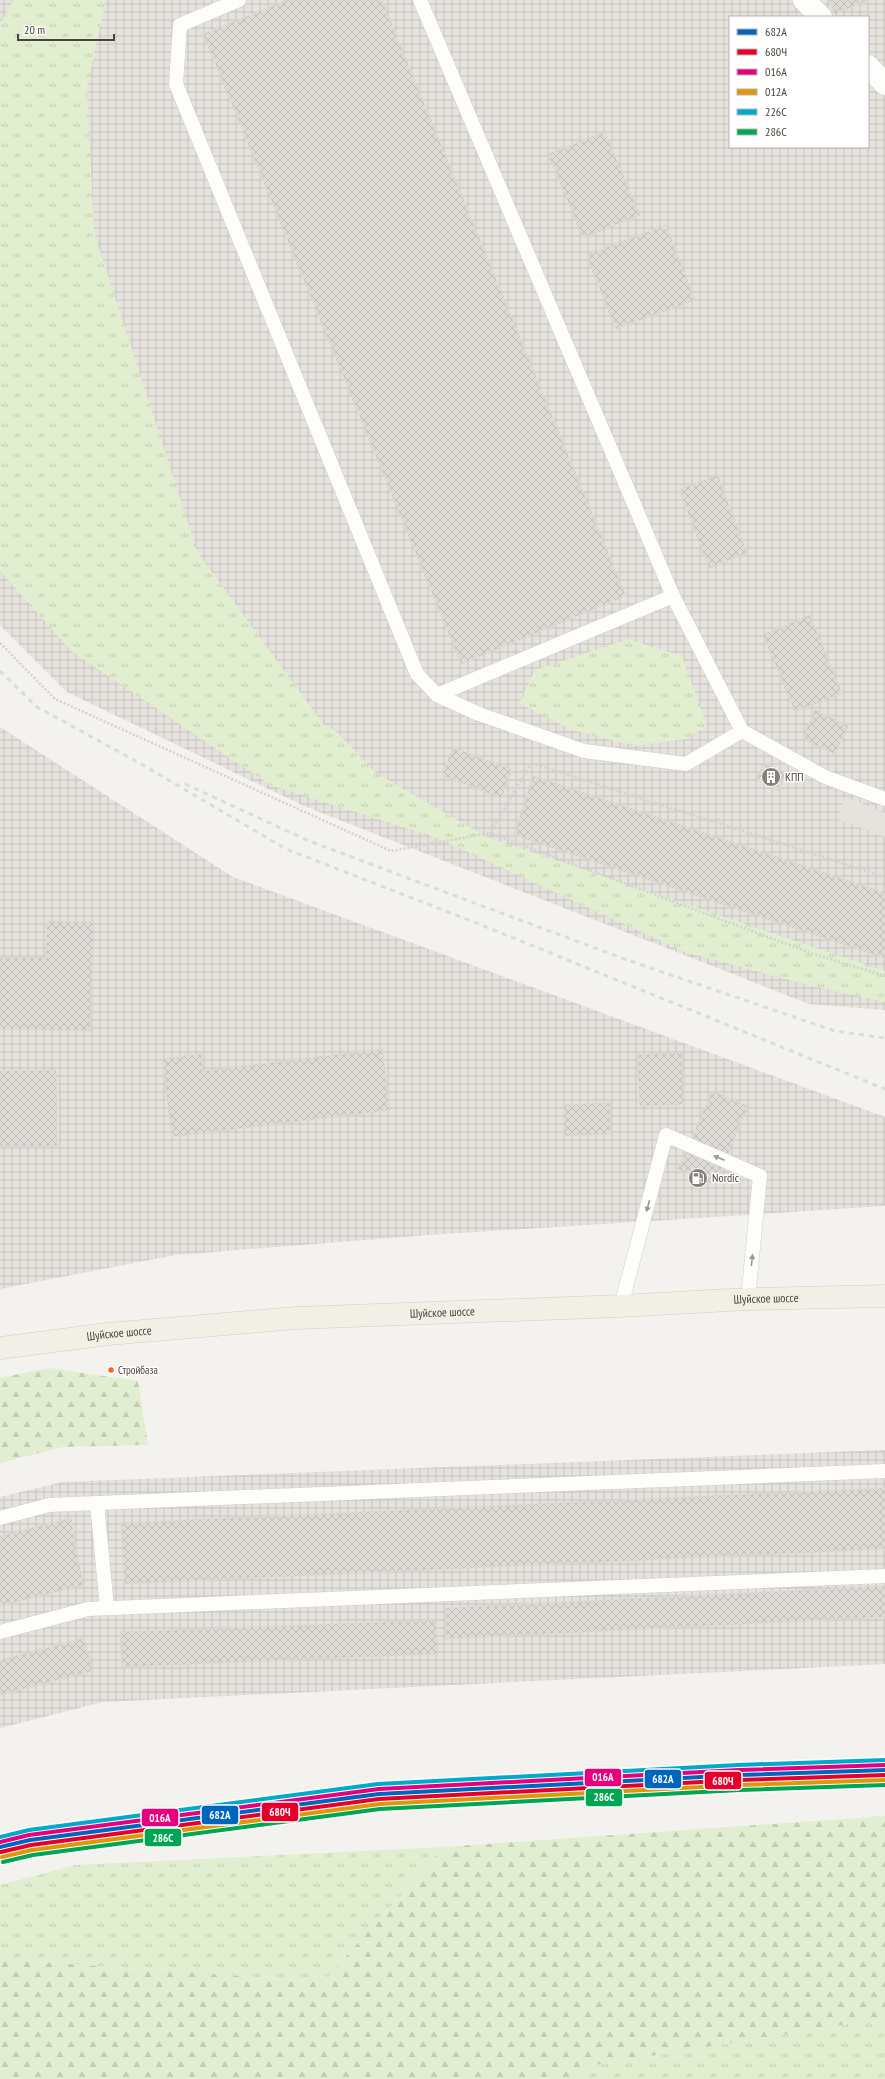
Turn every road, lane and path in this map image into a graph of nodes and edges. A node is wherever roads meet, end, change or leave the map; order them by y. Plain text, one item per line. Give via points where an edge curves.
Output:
1 (239, 0) edge
2 (420, 0) edge
3 (804, 0) edge
4 (820, 16) edge
5 (869, 67) edge
6 (885, 84) edge
7 (673, 596) junction
8 (0, 643) edge
9 (437, 695) junction
10 (742, 731) junction
11 (885, 799) edge
12 (490, 833) junction
13 (885, 877) edge
14 (885, 976) edge
15 (885, 1296) edge
16 (748, 1299) junction
17 (621, 1306) junction
18 (0, 1348) edge
19 (885, 1471) edge
20 (97, 1503) junction
21 (0, 1518) edge
22 (885, 1576) edge
23 (107, 1608) junction
24 (0, 1632) edge

1 - 9 lane via 180,25 176,84 417,674
2 - 7 lane
3 - 4 street
5 - 6 street
7 - 9 lane
7 - 10 lane
8 - 12 path via 55,699 390,851
9 - 10 lane via 478,714 584,751 686,764
10 - 11 lane via 825,777
12 - 13 path via 531,763
12 - 14 path via 808,952
15 - 16 main road, Шуйское шоссе
16 - 17 main road, Шуйское шоссе
16 -> 17 lane via 760,1176 666,1135
17 - 18 main road, Шуйское шоссе via 296,1318 108,1334
19 - 20 lane
20 - 21 lane via 49,1505
20 - 23 lane
22 - 23 lane
23 - 24 lane via 88,1609

